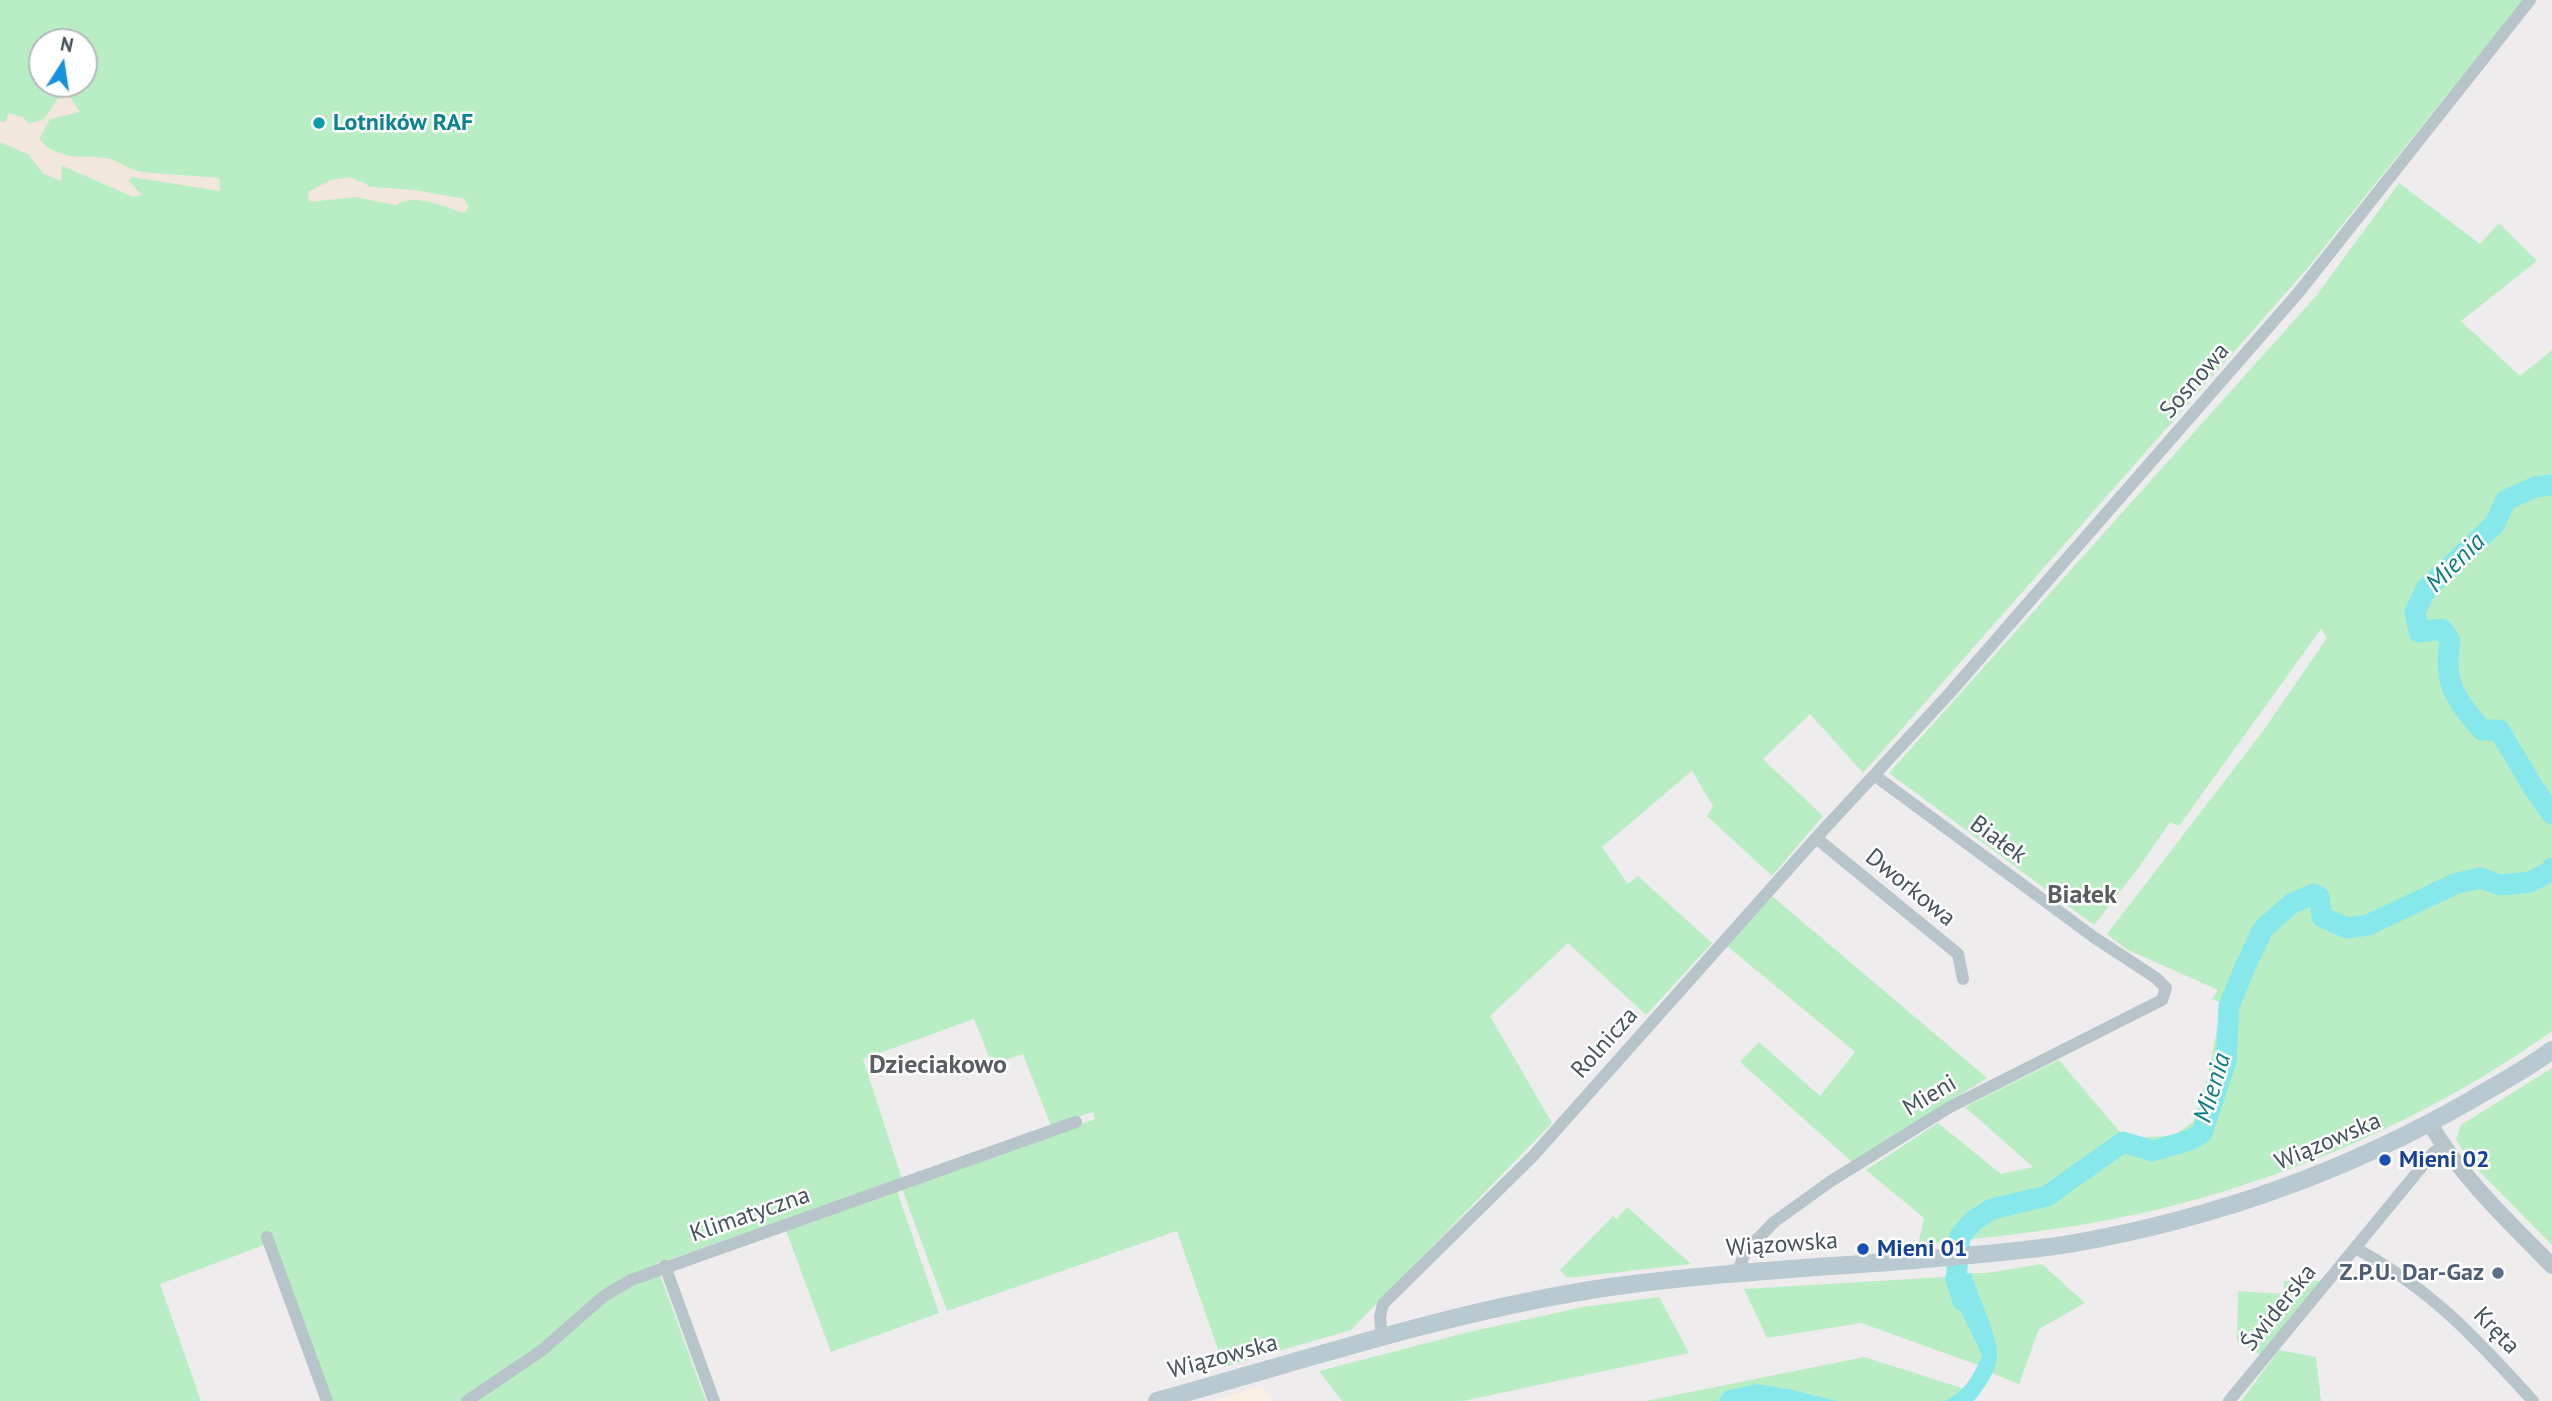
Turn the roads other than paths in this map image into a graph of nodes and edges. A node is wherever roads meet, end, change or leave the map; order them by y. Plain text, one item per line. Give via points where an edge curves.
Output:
1 (2530, 0) edge
2 (1874, 775) junction
3 (1816, 838) junction
4 (1963, 979) dead end
5 (2166, 988) joint
6 (2552, 1050) edge
7 (1076, 1122) dead end
8 (2430, 1124) junction
9 (2444, 1147) junction
10 (267, 1237) dead end
11 (2355, 1248) junction
12 (665, 1266) junction
13 (2552, 1266) edge
14 (1738, 1272) junction
15 (1382, 1339) junction
16 (327, 1401) edge
17 (467, 1401) edge
18 (714, 1401) edge
19 (1157, 1401) edge
20 (2229, 1401) edge
21 (2533, 1401) edge

1 - 2 street, Sosnowa via 2299,292
2 - 3 street, Rolnicza
2 - 5 street, Białek
3 - 4 street, Dworkowa via 1958,954
3 - 15 street, Rolnicza via 1533,1156 1383,1304
5 - 14 street, Mieni via 2162,1000 1950,1107 1830,1181 1774,1222 1745,1252
6 - 8 main road, Wiązowska
7 - 12 street, Klimatyczna
8 - 9 street
8 - 14 main road, Wiązowska via 2331,1171 2234,1205 2154,1226 2074,1243 1979,1254
9 - 11 street, Świderska via 2434,1152
9 - 13 street via 2480,1192
10 - 16 street
11 - 20 street, Świderska
11 - 21 street, Kręta via 2439,1303
12 - 17 street, Klimatyczna via 604,1296 541,1351
12 - 18 street
14 - 15 main road, Wiązowska via 1570,1293
15 - 19 main road, Wiązowska

